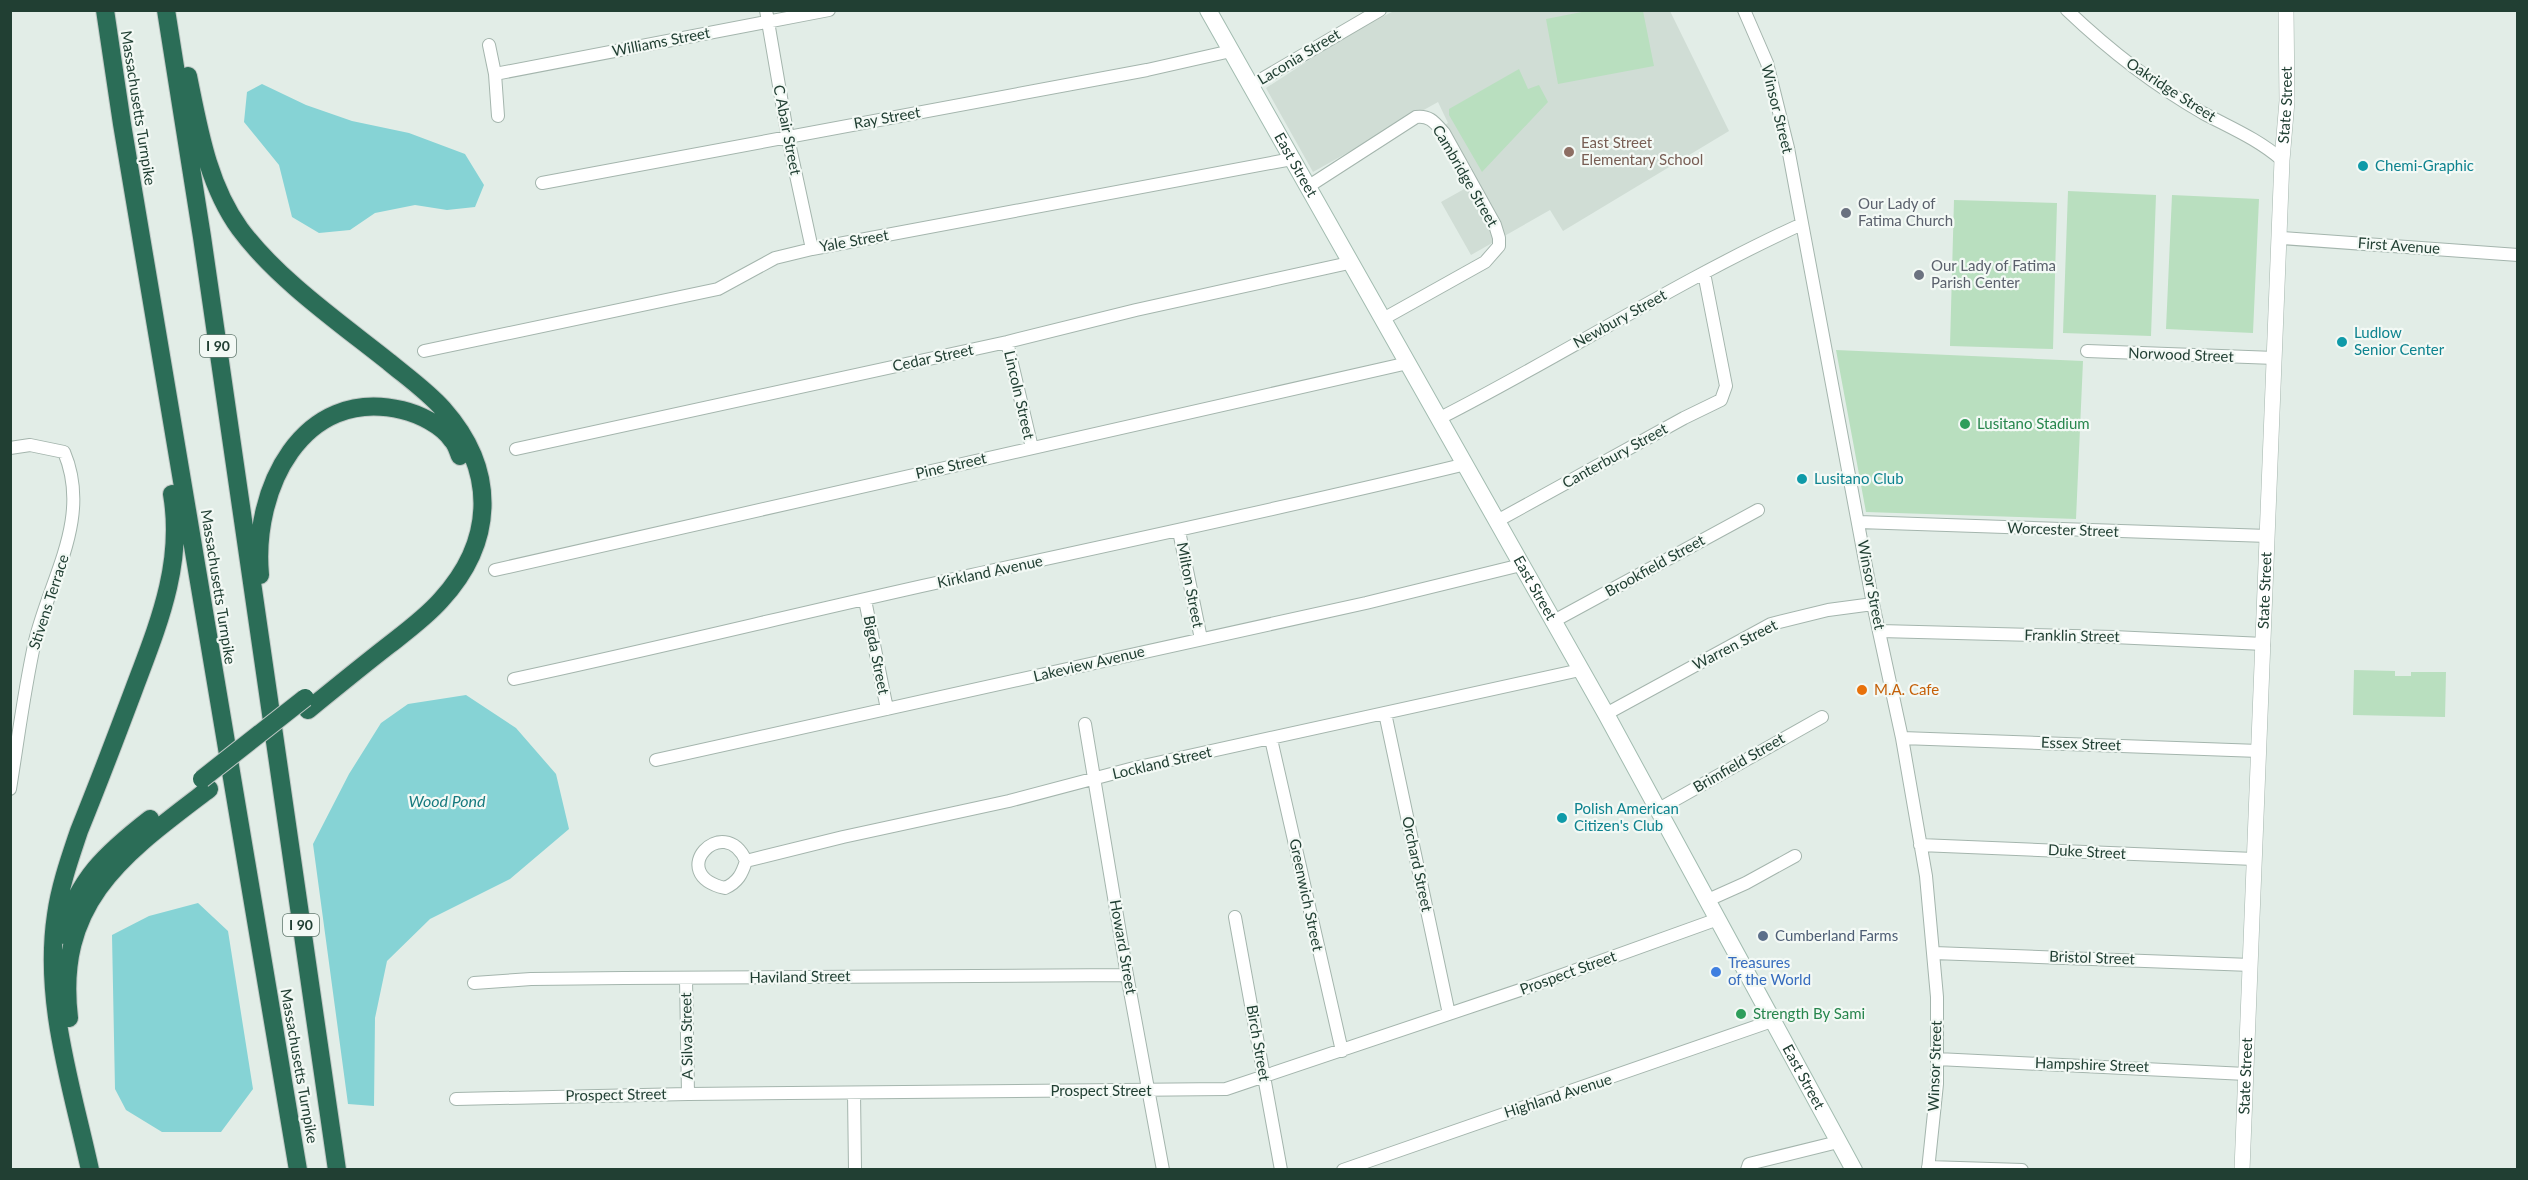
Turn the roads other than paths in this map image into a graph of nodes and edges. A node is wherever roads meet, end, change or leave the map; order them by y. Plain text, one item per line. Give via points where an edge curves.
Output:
1 (105, 10) edge
2 (166, 10) edge
3 (175, 10) edge
4 (829, 10) edge
5 (1208, 10) edge
6 (1380, 10) edge
7 (1744, 10) edge
8 (2067, 10) edge
9 (2285, 11) edge
10 (767, 16) edge
11 (489, 45) dead end
12 (1231, 51) junction
13 (495, 74) junction
14 (1250, 86) junction
15 (498, 116) dead end
16 (788, 138) junction
17 (1292, 159) junction
18 (2283, 159) junction
19 (542, 183) dead end
20 (1309, 186) junction
21 (1802, 224) junction
22 (2281, 238) junction
23 (812, 249) junction
24 (2517, 255) edge
25 (1349, 263) junction
26 (1704, 273) junction
27 (150, 289) junction
28 (1383, 319) junction
29 (1007, 342) junction
30 (424, 351) dead end
31 (2087, 351) dead end
32 (2275, 358) junction
33 (1408, 363) junction
34 (1440, 418) junction
35 (10, 448) edge
36 (1032, 448) junction
37 (516, 449) dead end
38 (1466, 464) junction
39 (1758, 510) dead end
40 (1497, 521) junction
41 (1859, 522) junction
42 (1179, 531) junction
43 (2268, 536) junction
44 (1521, 565) junction
45 (495, 570) dead end
46 (865, 600) junction
47 (1873, 604) junction
48 (1552, 622) junction
49 (1880, 631) junction
50 (1201, 639) junction
51 (2264, 644) junction
52 (1580, 669) junction
53 (514, 679) dead end
54 (267, 681) junction
55 (307, 704) junction
56 (887, 709) junction
57 (1384, 713) junction
58 (1606, 714) junction
59 (1822, 717) dead end
60 (1085, 724) dead end
61 (1902, 738) junction
62 (1271, 739) junction
63 (2259, 751) junction
64 (656, 759) dead end
65 (1093, 778) junction
66 (206, 784) junction
67 (10, 789) edge
68 (1657, 810) junction
69 (1920, 845) junction
70 (1795, 856) dead end
71 (2254, 859) junction
72 (746, 861) dead end
73 (1708, 900) junction
74 (1235, 917) dead end
75 (1718, 919) junction
76 (1934, 953) junction
77 (2251, 965) junction
78 (1127, 975) junction
79 (686, 979) junction
80 (474, 983) dead end
81 (1449, 1014) junction
82 (1772, 1021) junction
83 (58, 1023) junction
84 (1342, 1051) junction
85 (1937, 1059) junction
86 (2246, 1074) junction
87 (1264, 1077) junction
88 (1147, 1090) junction
89 (688, 1094) junction
90 (854, 1094) junction
91 (456, 1099) dead end
92 (1838, 1142) junction
93 (1928, 1168) edge
94 (90, 1170) edge
95 (101, 1170) edge
96 (298, 1170) edge
97 (337, 1170) edge
98 (855, 1170) edge
99 (1163, 1170) edge
100 (1281, 1170) edge
101 (1343, 1170) edge
102 (1747, 1170) edge
103 (1854, 1170) edge
104 (2022, 1170) edge
105 (2242, 1170) edge

1 - 27 highway, Massachusetts Turnpike
2 - 54 highway, Massachusetts Turnpike / I 90
3 - 55 highway via 207,159 225,205 239,228 257,251 308,296 431,396 469,447 482,485 483,525 466,566 449,590 413,626
4 - 10 street, Williams Street
5 - 12 main road, East Street
6 - 14 street, Laconia Street
7 - 21 street, Winsor Street via 1773,84
8 - 18 street, Oakridge Street via 2115,53 2172,94 2264,144
9 - 18 street, State Street via 2287,101
10 - 13 street, Williams Street
10 - 16 street, C Abair Street
11 - 13 street
12 - 14 main road, East Street
12 - 16 street, Ray Street
13 - 15 street
14 - 17 main road, East Street
16 - 19 street, Ray Street
16 - 23 street, C Abair Street
17 - 20 main road, East Street
17 - 23 street, Yale Street
18 - 22 street, State Street
20 - 25 main road, East Street
20 - 28 street, Cambridge Street via 1416,117 1425,116 1444,133 1495,225 1499,246 1485,262
21 - 26 street, Newbury Street
21 - 41 street, Winsor Street
22 - 24 street, First Avenue
22 - 32 street, State Street
23 - 30 street, Yale Street via 775,258 718,289
25 - 28 main road, East Street
25 - 29 street, Cedar Street
26 - 34 street, Newbury Street
26 - 40 street, Canterbury Street via 1726,386 1721,400
27 - 83 highway via 175,513 175,556 159,623 79,831 60,892 53,958
27 - 96 highway, Massachusetts Turnpike
28 - 33 main road, East Street
29 - 36 street, Lincoln Street
29 - 37 street, Cedar Street
31 - 32 street, Norwood Street
32 - 43 street, State Street
33 - 34 main road, East Street
33 - 36 street, Pine Street
34 - 38 main road, East Street
35 - 67 street, Stivens Terrace via 28,445 63,452 72,482 73,505 66,550 35,642
36 - 45 street, Pine Street
38 - 40 main road, East Street
38 - 42 street, Kirkland Avenue
39 - 48 street, Brookfield Street
40 - 44 main road, East Street
41 - 43 street, Worcester Street
41 - 47 street, Winsor Street
42 - 46 street, Kirkland Avenue
42 - 50 street, Milton Street
43 - 51 street, State Street
44 - 48 main road, East Street
44 - 50 street, Lakeview Avenue
46 - 53 street, Kirkland Avenue
46 - 56 street, Bigda Street
47 - 49 street, Winsor Street
47 - 58 street, Warren Street via 1771,624
48 - 52 main road, East Street
49 - 51 street, Franklin Street
49 - 61 street, Winsor Street
50 - 56 street, Lakeview Avenue
51 - 63 street, State Street
52 - 57 street, Lockland Street
52 - 58 main road, East Street
54 - 55 highway via 260,544 266,506 278,470 297,441 336,413 367,405 413,412 452,440 469,477 474,510 467,549 440,590
54 - 97 highway, Massachusetts Turnpike / I 90
55 - 66 highway, bridge
56 - 64 street, Lakeview Avenue
57 - 62 street, Lockland Street
57 - 81 street, Orchard Street
58 - 68 main road, East Street
59 - 68 street, Brimfield Street
60 - 65 street, Howard Street
61 - 63 street, Essex Street
61 - 69 street, Winsor Street
62 - 65 street, Lockland Street
62 - 84 street, Greenwich Street
63 - 71 street, State Street
65 - 72 street, Lockland Street
65 - 78 street, Howard Street
66 - 83 highway via 114,848 91,872 66,919 58,952
66 - 95 highway via 124,856 94,894 74,933 67,1000
68 - 73 main road, East Street
69 - 71 street, Duke Street
69 - 76 street, Winsor Street
70 - 73 street
71 - 77 street, State Street
73 - 75 main road, East Street
74 - 87 street, Birch Street
75 - 81 street, Prospect Street
75 - 82 main road, East Street
76 - 77 street, Bristol Street
76 - 85 street, Winsor Street
77 - 86 street, State Street
78 - 79 street, Haviland Street
78 - 88 street, Howard Street
79 - 80 street, Haviland Street
79 - 89 street, A Silva Street
81 - 84 street, Prospect Street
82 - 92 main road, East Street
82 - 101 street, Highland Avenue
83 - 94 highway
84 - 87 street, Prospect Street
85 - 86 street, Hampshire Street
85 - 93 street, Winsor Street
86 - 105 street, State Street
87 - 88 street, Prospect Street via 1226,1089
87 - 100 street, Birch Street
88 - 90 street, Prospect Street
88 - 99 street, Howard Street
89 - 90 street, Prospect Street
89 - 91 street, Prospect Street
90 - 98 street
92 - 102 street via 1757,1161 1749,1164
92 - 103 main road, East Street
93 - 104 street

